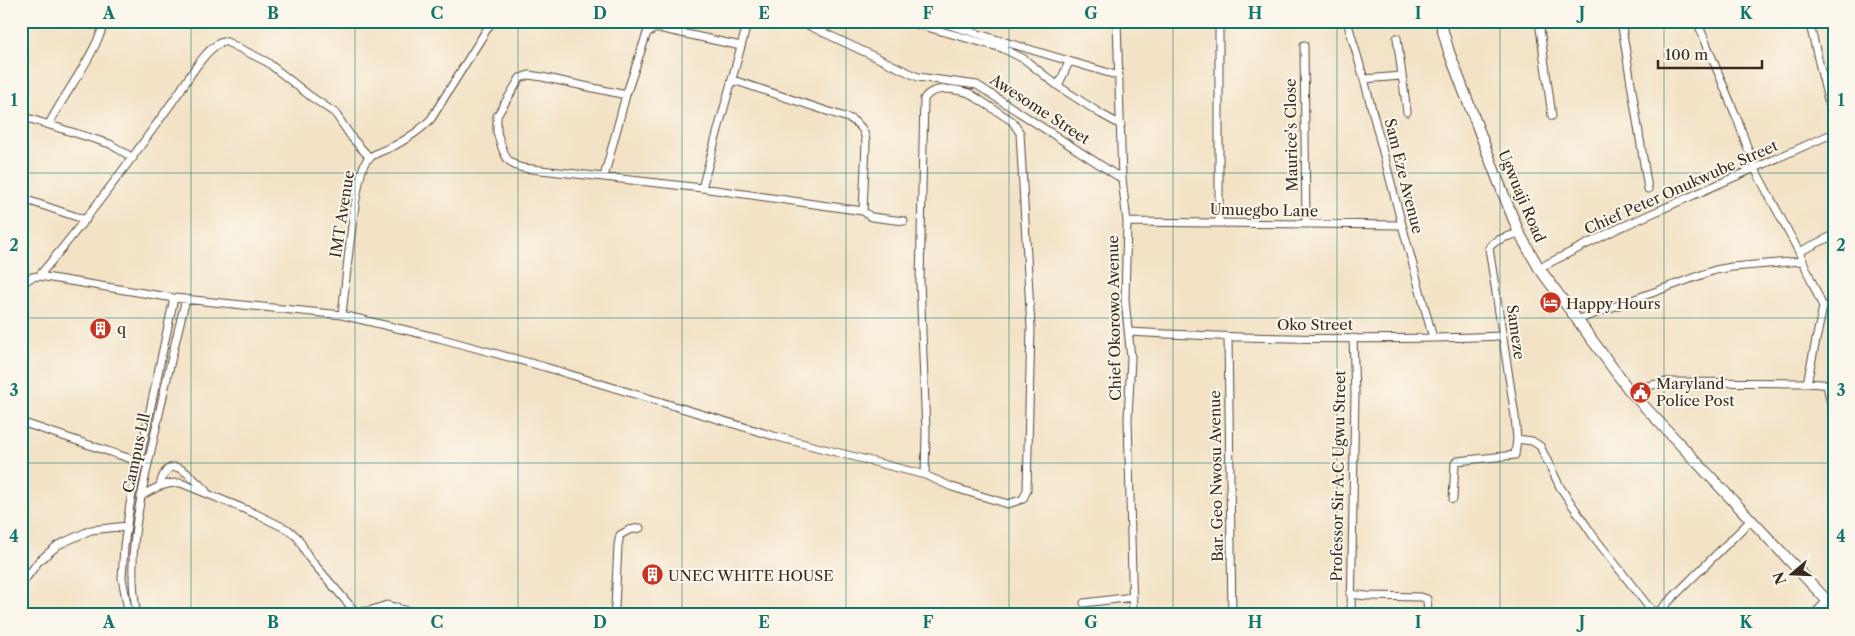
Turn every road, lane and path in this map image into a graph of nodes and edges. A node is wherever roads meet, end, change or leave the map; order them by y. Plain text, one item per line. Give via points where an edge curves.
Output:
1 (105, 21) edge
2 (492, 21) edge
3 (748, 21) edge
4 (799, 21) edge
5 (905, 21) edge
6 (935, 21) edge
7 (1117, 21) edge
8 (1219, 21) edge
9 (1347, 21) edge
10 (1440, 21) edge
11 (1539, 21) edge
12 (1621, 21) edge
13 (1698, 21) edge
14 (1809, 21) edge
15 (1397, 38) dead end
16 (1304, 45) dead end
17 (741, 46) junction
18 (1069, 62) junction
19 (1119, 76) junction
20 (1401, 76) junction
21 (1364, 79) junction
22 (733, 80) junction
23 (1058, 86) junction
24 (626, 95) junction
25 (1407, 112) dead end
26 (21, 116) edge
27 (1552, 116) dead end
28 (49, 124) junction
29 (1121, 124) junction
30 (1834, 125) edge
31 (1834, 133) edge
32 (133, 158) junction
33 (370, 158) junction
34 (1755, 169) junction
35 (604, 177) junction
36 (1122, 179) junction
37 (702, 188) junction
38 (1648, 189) dead end
39 (21, 198) edge
40 (863, 211) junction
41 (86, 220) junction
42 (904, 221) dead end
43 (1127, 222) junction
44 (1219, 223) junction
45 (1306, 224) junction
46 (1402, 225) junction
47 (1519, 233) junction
48 (1834, 235) edge
49 (1799, 252) junction
50 (1802, 260) junction
51 (1539, 268) junction
52 (40, 276) junction
53 (21, 284) edge
54 (174, 298) junction
55 (186, 299) junction
56 (1834, 305) edge
57 (1823, 307) junction
58 (342, 315) junction
59 (1577, 320) junction
60 (1129, 332) junction
61 (1502, 336) junction
62 (1228, 337) junction
63 (1353, 338) junction
64 (1433, 338) junction
65 (1807, 383) junction
66 (1830, 385) edge
67 (1629, 390) junction
68 (1834, 418) edge
69 (21, 422) edge
70 (1517, 439) junction
71 (140, 462) junction
72 (148, 465) junction
73 (925, 476) junction
74 (160, 485) junction
75 (208, 493) junction
76 (141, 496) junction
77 (1454, 499) dead end
78 (1752, 520) junction
79 (127, 526) junction
80 (640, 528) dead end
81 (21, 585) edge
82 (1350, 594) junction
83 (1133, 597) junction
84 (1084, 603) dead end
85 (1830, 604) edge
86 (397, 607) junction
87 (358, 613) edge
88 (129, 615) edge
89 (137, 615) edge
90 (390, 615) edge
91 (422, 615) edge
92 (613, 615) edge
93 (1133, 615) edge
94 (1232, 615) edge
95 (1351, 615) edge
96 (1428, 615) edge
97 (1655, 615) edge
98 (1813, 615) edge

1 - 28 street via 85,65
2 - 33 street, IMT Avenue via 432,119
3 - 17 street
4 - 36 street, Awesome Street via 913,75 977,85
5 - 23 street via 1002,48 1024,59
6 - 18 street
7 - 19 street, Chief Okorowo Avenue
8 - 44 street
9 - 21 street, Sam Eze Avenue
10 - 47 main road, Ugwuaji Road
11 - 27 street
12 - 38 street
13 - 34 street
14 - 30 street
15 - 20 street
16 - 45 street, Maurice's Close
17 - 22 street
17 - 24 street via 654,29 644,40
18 - 19 street
18 - 23 street
19 - 29 street, Chief Okorowo Avenue
20 - 21 street
20 - 25 street
21 - 46 street, Sam Eze Avenue
22 - 37 street
22 - 40 street via 851,119 861,126 866,143
23 - 29 street
24 - 35 street
24 - 35 street via 529,75 520,78 497,116 502,148 507,159 516,166
26 - 28 street
28 - 32 street via 110,144
29 - 36 street, Chief Okorowo Avenue
31 - 34 street, Chief Peter Onukwube Street
32 - 33 street via 202,59 222,41 267,62 335,113
32 - 41 street
33 - 58 street, IMT Avenue via 362,166 358,186
34 - 49 street
34 - 51 street, Chief Peter Onukwube Street via 1617,229
35 - 37 street
36 - 43 street, Chief Okorowo Avenue
37 - 40 street
39 - 41 street
40 - 42 street via 872,217
41 - 52 street
43 - 44 street, Umuegbo Lane
43 - 60 street, Chief Okorowo Avenue via 1125,300
44 - 45 street, Umuegbo Lane
45 - 46 street, Umuegbo Lane
46 - 64 street, Sam Eze Avenue
47 - 51 main road, Ugwuaji Road
47 - 61 street, Sameze via 1497,241 1489,248
48 - 49 street
49 - 50 street
50 - 57 street
50 - 59 street via 1715,270
51 - 59 main road, Ugwuaji Road
52 - 53 street
52 - 54 street
54 - 55 street
54 - 71 street
55 - 58 street
55 - 72 street, Campus Lll
56 - 57 street
57 - 65 street
58 - 73 street via 545,367 774,436
59 - 67 main road, Ugwuaji Road
60 - 62 street, Oko Street
60 - 83 street, Chief Okorowo Avenue
61 - 64 street, Oko Street
61 - 70 street, Sameze
62 - 63 street, Oko Street
62 - 94 street, Bar. Geo Nwosu Avenue
63 - 64 street, Oko Street
63 - 82 street, Professor Sir A.C Ugwu Street via 1355,393
65 - 66 street
65 - 67 street via 1666,382
66 - 68 street
67 - 78 main road, Ugwuaji Road
69 - 71 street
70 - 77 street, Sameze via 1515,454 1457,461
70 - 97 street via 1540,446 1560,488
71 - 72 street
71 - 79 street
72 - 76 street, Campus Lll
73 - 73 street via 920,281 924,99 936,91 962,91 1012,120 1020,133 1031,328 1027,490 1023,499 1008,504
74 - 75 street via 181,483
74 - 75 street via 164,472 176,467 189,474
74 - 76 street
75 - 87 street via 295,534 309,558
76 - 89 street, Campus Lll via 132,559
78 - 85 main road, Ugwuaji Road
78 - 97 street
79 - 81 street via 90,530 58,545 38,562
79 - 88 street via 122,578
80 - 92 street via 620,535
82 - 95 street, Professor Sir A.C Ugwu Street
82 - 96 street via 1421,597 1427,600
83 - 84 street
83 - 93 street, Chief Okorowo Avenue
85 - 98 street
86 - 87 street via 387,605
86 - 90 street
86 - 91 street

